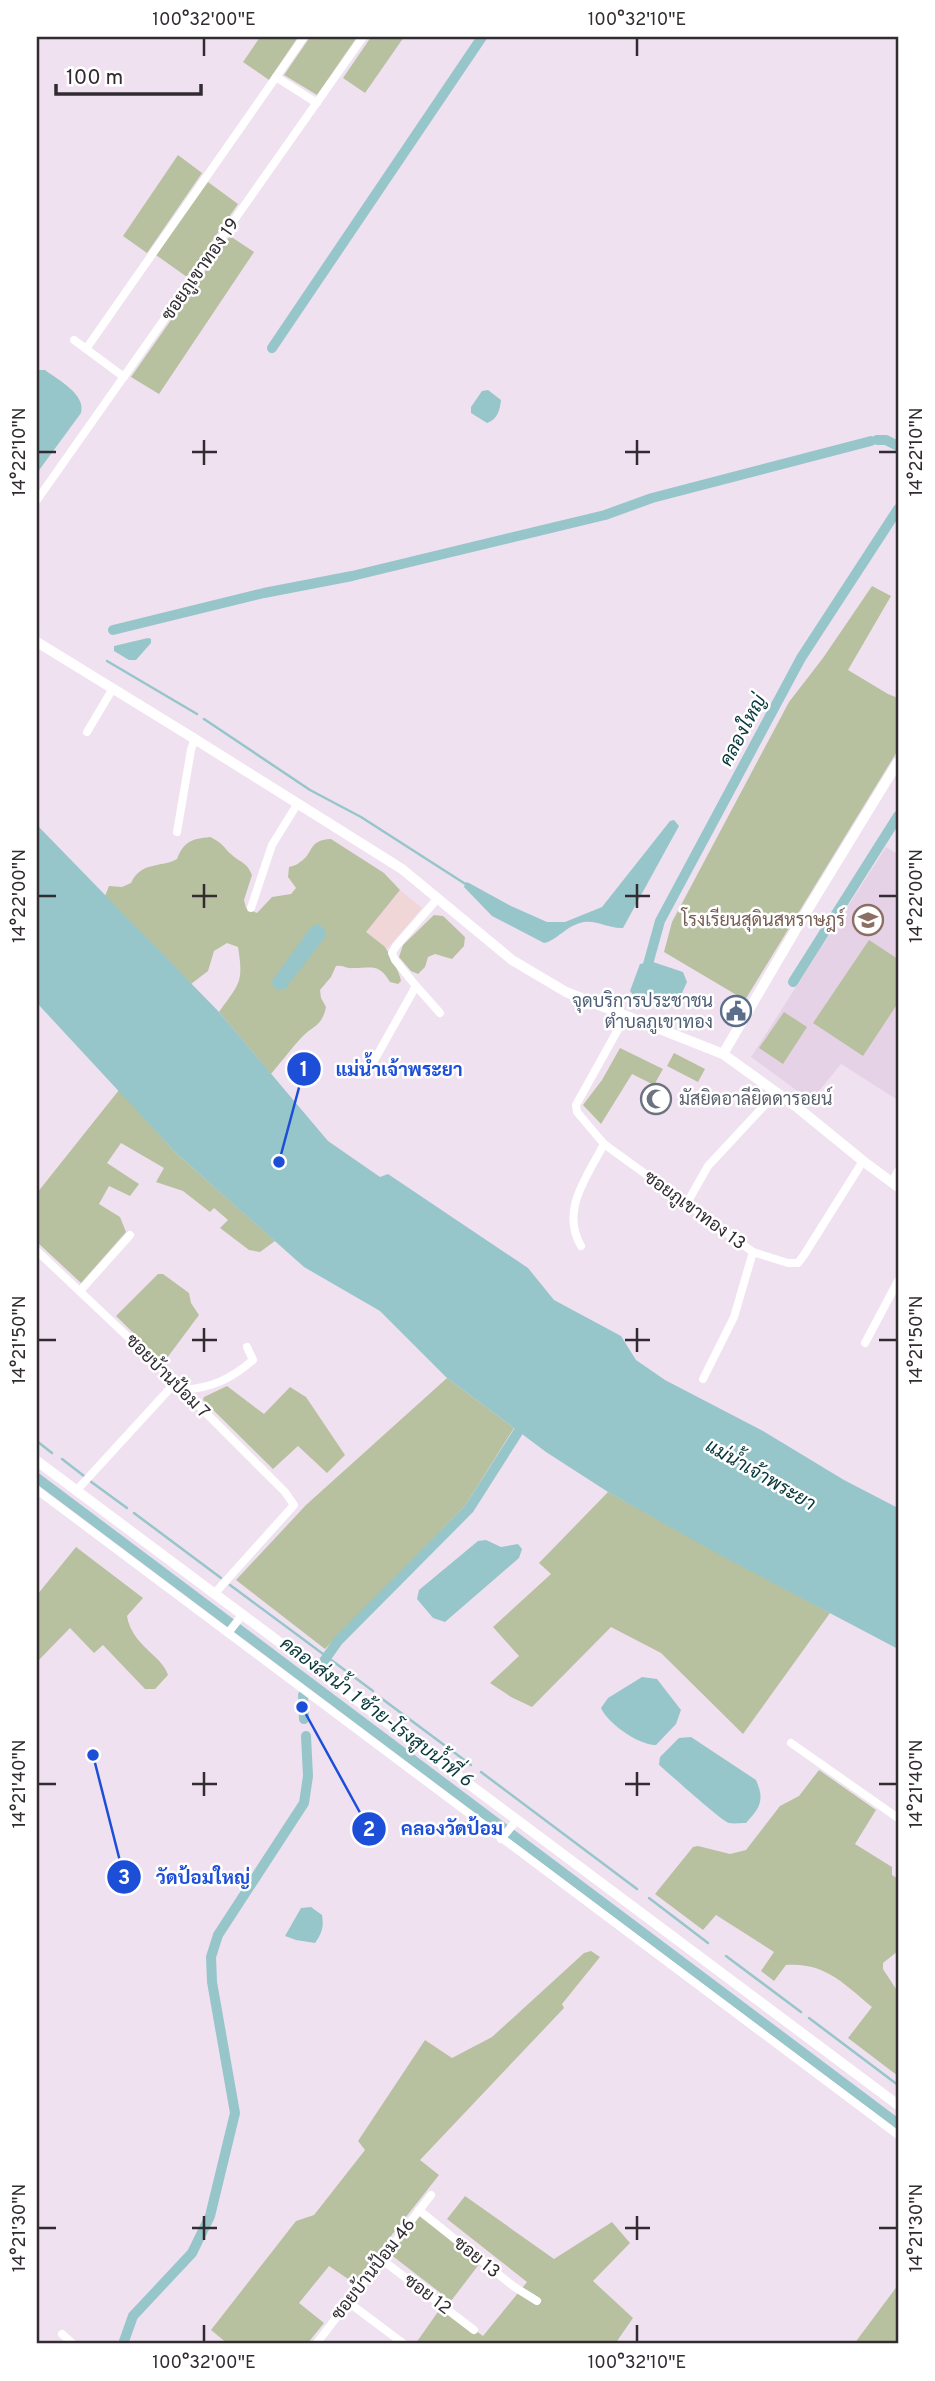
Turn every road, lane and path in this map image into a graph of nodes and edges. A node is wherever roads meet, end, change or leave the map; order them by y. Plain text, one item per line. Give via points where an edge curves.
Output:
1 (304, 37) edge
2 (363, 37) edge
3 (276, 77) junction
4 (317, 103) junction
5 (74, 340) dead end
6 (86, 349) junction
7 (124, 377) junction
8 (37, 500) edge
9 (37, 642) edge
10 (112, 690) junction
11 (87, 732) dead end
12 (195, 738) junction
13 (898, 761) edge
14 (298, 803) junction
15 (177, 832) dead end
16 (438, 898) junction
17 (251, 908) dead end
18 (416, 986) junction
19 (440, 1013) dead end
20 (626, 1015) junction
21 (723, 1054) junction
22 (366, 1075) dead end
23 (777, 1092) junction
24 (604, 1144) junction
25 (863, 1161) junction
26 (898, 1171) edge
27 (895, 1184) edge
28 (687, 1203) junction
29 (130, 1235) dead end
30 (581, 1246) dead end
31 (37, 1251) edge
32 (753, 1252) junction
33 (898, 1281) edge
34 (80, 1291) junction
35 (865, 1343) dead end
36 (247, 1347) dead end
37 (703, 1379) dead end
38 (175, 1383) junction
39 (182, 1390) junction
40 (37, 1461) edge
41 (37, 1490) edge
42 (76, 1490) junction
43 (215, 1593) junction
44 (241, 1617) junction
45 (230, 1631) junction
46 (792, 1743) dead end
47 (898, 1818) edge
48 (514, 1823) junction
49 (503, 1837) junction
50 (898, 2105) edge
51 (898, 2135) edge
52 (431, 2195) dead end
53 (419, 2210) junction
54 (381, 2259) junction
55 (537, 2301) dead end
56 (348, 2302) junction
57 (474, 2330) dead end
58 (62, 2334) dead end
59 (73, 2344) edge
60 (316, 2344) edge
61 (404, 2344) edge

1 - 3 street
2 - 4 street, ซอยภูเขาทอง 19
3 - 4 street
3 - 6 street
4 - 7 street, ซอยภูเขาทอง 19
5 - 6 street
6 - 7 street
7 - 8 street, ซอยภูเขาทอง 19
9 - 10 street
10 - 11 street
10 - 12 street
12 - 14 street
12 - 15 street
13 - 21 street
14 - 16 street via 402,869
14 - 17 street via 272,845
16 - 18 street via 393,953
16 - 20 street via 512,960 566,992
18 - 19 street
18 - 22 street
20 - 21 street
20 - 24 street, ซอยภูเขาทอง 13 via 576,1105
21 - 23 street
23 - 25 street
23 - 28 street via 708,1166
24 - 28 street, ซอยภูเขาทอง 13
24 - 30 street via 573,1209 575,1235
25 - 27 street
25 - 32 street, ซอยภูเขาทอง 13 via 798,1263
26 - 27 street
28 - 32 street, ซอยภูเขาทอง 13
29 - 34 street
31 - 34 street, ซอยบ้านป้อม 7
32 - 37 street via 734,1317
33 - 35 street
34 - 38 street, ซอยบ้านป้อม 7
36 - 39 street via 253,1360 230,1379
38 - 39 street, ซอยบ้านป้อม 7
38 - 42 street
39 - 43 street, ซอยบ้านป้อม 7 via 294,1505
40 - 42 main road
41 - 45 street
42 - 43 main road
43 - 44 main road
44 - 45 street
44 - 48 main road
45 - 49 street
46 - 47 street
48 - 49 street
48 - 50 main road
49 - 51 street
52 - 53 street, ซอยบ้านป้อม 46
53 - 54 street, ซอยบ้านป้อม 46
53 - 55 street, ซอย 13
54 - 56 street, ซอยบ้านป้อม 46
54 - 57 street, ซอย 12
56 - 60 street, ซอยบ้านป้อม 46
56 - 61 street
58 - 59 street

